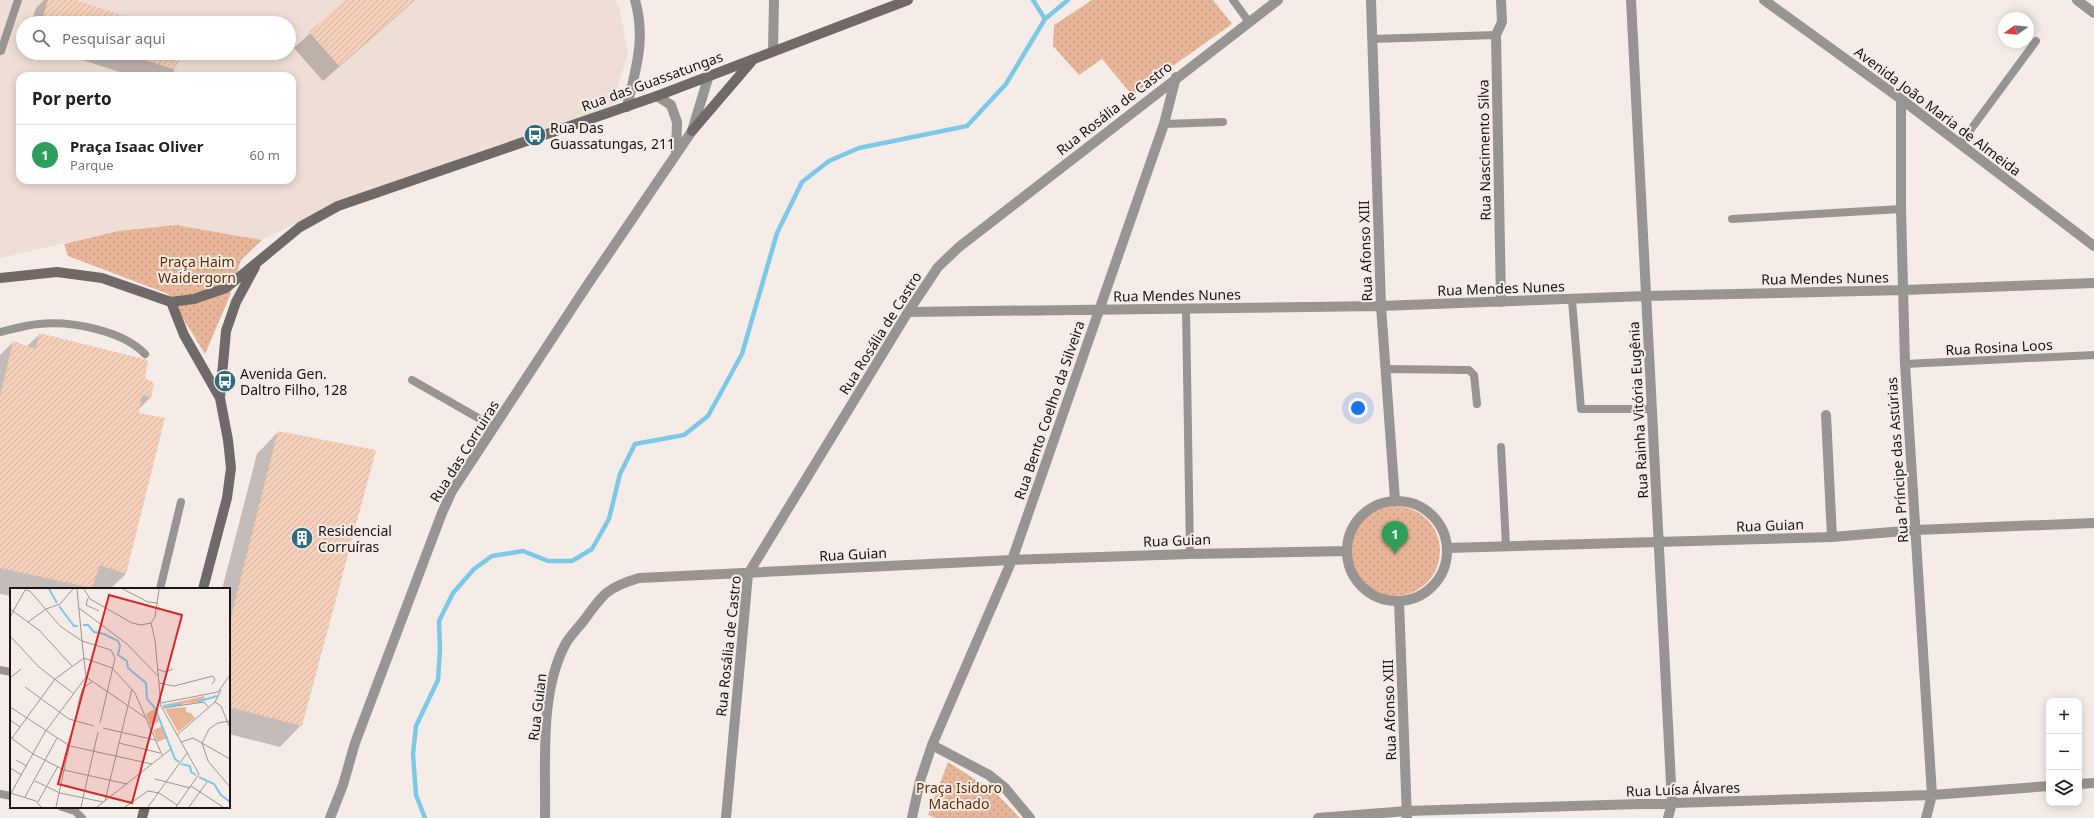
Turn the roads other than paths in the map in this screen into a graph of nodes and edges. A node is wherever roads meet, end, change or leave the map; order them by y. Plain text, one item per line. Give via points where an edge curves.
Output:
1 (18, 0) edge
2 (635, 0) edge
3 (774, 0) edge
4 (908, 0) edge
5 (1233, 0) edge
6 (1278, 0) edge
7 (1371, 0) edge
8 (1501, 0) edge
9 (1631, 0) edge
10 (1764, 0) edge
11 (2077, 0) edge
12 (2094, 13) edge
13 (1249, 22) junction
14 (1496, 35) junction
15 (1372, 39) junction
16 (2036, 41) dead end
17 (1, 51) dead end
18 (773, 51) junction
19 (754, 58) junction
20 (709, 75) junction
21 (1176, 77) junction
22 (657, 96) junction
23 (1901, 99) junction
24 (627, 107) junction
25 (1223, 122) dead end
26 (1164, 124) junction
27 (692, 131) junction
28 (1960, 144) junction
29 (676, 152) junction
30 (1901, 209) junction
31 (1732, 219) dead end
32 (2094, 246) edge
33 (259, 262) junction
34 (0, 278) edge
35 (2094, 283) edge
36 (1904, 290) junction
37 (1646, 296) junction
38 (1572, 300) junction
39 (170, 302) junction
40 (1502, 302) junction
41 (1381, 306) junction
42 (1186, 309) junction
43 (1099, 310) junction
44 (908, 312) junction
45 (0, 332) edge
46 (145, 354) dead end
47 (2094, 356) edge
48 (1905, 364) junction
49 (1385, 369) junction
50 (412, 380) dead end
51 (220, 398) junction
52 (1477, 404) dead end
53 (1651, 410) junction
54 (1826, 415) dead end
55 (494, 427) junction
56 (1500, 447) dead end
57 (1395, 500) junction
58 (182, 502) dead end
59 (2094, 523) edge
60 (1916, 530) junction
61 (1832, 537) junction
62 (1659, 542) junction
63 (1506, 546) junction
64 (1447, 548) junction
65 (1347, 552) junction
66 (1190, 554) junction
67 (1012, 560) junction
68 (748, 574) junction
69 (160, 588) edge
70 (203, 588) edge
71 (1399, 601) junction
72 (0, 670) edge
73 (10, 672) edge
74 (932, 745) junction
75 (2094, 783) edge
76 (2082, 784) edge
77 (2046, 786) edge
78 (0, 794) edge
79 (1932, 794) junction
80 (10, 796) edge
81 (1672, 803) junction
82 (65, 808) edge
83 (145, 808) edge
84 (1407, 814) edge
85 (82, 818) edge
86 (142, 818) edge
87 (330, 818) edge
88 (545, 818) edge
89 (726, 818) edge
90 (912, 818) edge
91 (1030, 818) edge
92 (1318, 818) edge
93 (1668, 818) edge
94 (1926, 818) edge

1 - 17 lane
2 - 24 street via 640,20 640,53
3 - 18 street
4 - 18 street, Rua das Guassatungas
5 - 13 lane
6 - 13 street, Rua Rosália de Castro
7 - 15 street, Rua Afonso XIII
8 - 14 street, Rua Nascimento Silva via 1502,22
9 - 37 street, Rua Rainha Vitória Eugênia
10 - 23 street, Avenida João Maria de Almeida
11 - 12 street
13 - 21 street, Rua Rosália de Castro
14 - 15 lane
14 - 40 street, Rua Nascimento Silva
15 - 41 street, Rua Afonso XIII
16 - 28 lane
18 - 19 street, Rua das Guassatungas
19 - 20 street, Rua das Guassatungas
19 - 27 street
20 - 22 street, Rua das Guassatungas
20 - 27 street, Rua das Corruiras
21 - 26 street, Rua Bento Coelho da Silveira
21 - 44 street, Rua Rosália de Castro via 958,247 938,267
22 - 24 street, Rua das Guassatungas
22 - 29 street via 671,105 677,122
23 - 28 street, Avenida João Maria de Almeida
23 - 30 street, Rua Príncipe das Astúrias
24 - 33 street, Rua das Guassatungas via 338,206 300,226
25 - 26 lane
26 - 43 street, Rua Bento Coelho da Silveira
27 - 29 street, Rua das Corruiras
28 - 32 street, Avenida João Maria de Almeida
29 - 55 street, Rua das Corruiras
30 - 31 lane
30 - 36 street, Rua Príncipe das Astúrias
33 - 39 street via 226,288 207,296
33 - 51 street via 236,302 226,331
34 - 39 street via 57,272 102,278
35 - 36 street, Rua Mendes Nunes
36 - 37 street, Rua Mendes Nunes
36 - 48 street, Rua Príncipe das Astúrias
37 - 38 street, Rua Mendes Nunes
37 - 53 street, Rua Rainha Vitória Eugênia
38 - 40 street, Rua Mendes Nunes
38 - 53 lane via 1581,409
39 - 51 street via 184,335
40 - 41 street, Rua Mendes Nunes
41 - 42 street, Rua Mendes Nunes
41 - 49 street, Rua Afonso XIII
42 - 43 street, Rua Mendes Nunes
42 - 66 lane
43 - 44 street, Rua Mendes Nunes
43 - 67 street, Rua Bento Coelho da Silveira
44 - 68 street, Rua Rosália de Castro
45 - 46 lane via 38,324 61,323 103,331 138,347
47 - 48 lane, Rua Rosina Loos
48 - 60 street, Rua Príncipe das Astúrias
49 - 52 lane via 1469,370 1474,375
49 - 57 street, Rua Afonso XIII
50 - 55 lane
51 - 70 street via 231,468 227,498
53 - 62 street, Rua Rainha Vitória Eugênia
54 - 61 street
55 - 87 street, Rua das Corruiras via 452,491 442,513 355,743
56 - 63 lane
57 - 64 street via 1410,502 1436,519 1444,533
57 - 65 street via 1379,503 1355,522 1349,536
58 - 69 lane
59 - 60 street, Rua Guian
60 - 61 street, Rua Guian
60 - 79 street, Rua Príncipe das Astúrias
61 - 62 street, Rua Guian
62 - 63 street, Rua Guian
62 - 81 street, Rua Rainha Vitória Eugênia
63 - 64 street, Rua Guian
64 - 71 street via 1446,564 1439,579 1428,590 1414,598
65 - 66 street, Rua Guian
65 - 71 street via 1349,568 1368,592 1383,599
66 - 67 street, Rua Guian
67 - 68 street, Rua Guian
67 - 74 street, Rua Bento Coelho da Silveira
68 - 88 street, Rua Guian via 639,578 619,584 602,596 566,643 552,678 547,721
68 - 89 street, Rua Rosália de Castro
71 - 84 street, Rua Afonso XIII
72 - 73 lane
74 - 90 street via 920,781
74 - 91 street via 989,775 1006,788
75 - 76 street
77 - 79 street, Rua Luísa Álvares
78 - 80 lane
79 - 81 street, Rua Luísa Álvares
79 - 94 street, Rua Príncipe das Astúrias
81 - 84 street, Rua Luísa Álvares
81 - 93 street, Rua Rainha Vitória Eugênia
82 - 85 lane via 75,811
83 - 86 street
84 - 92 street, Rua Luísa Álvares

